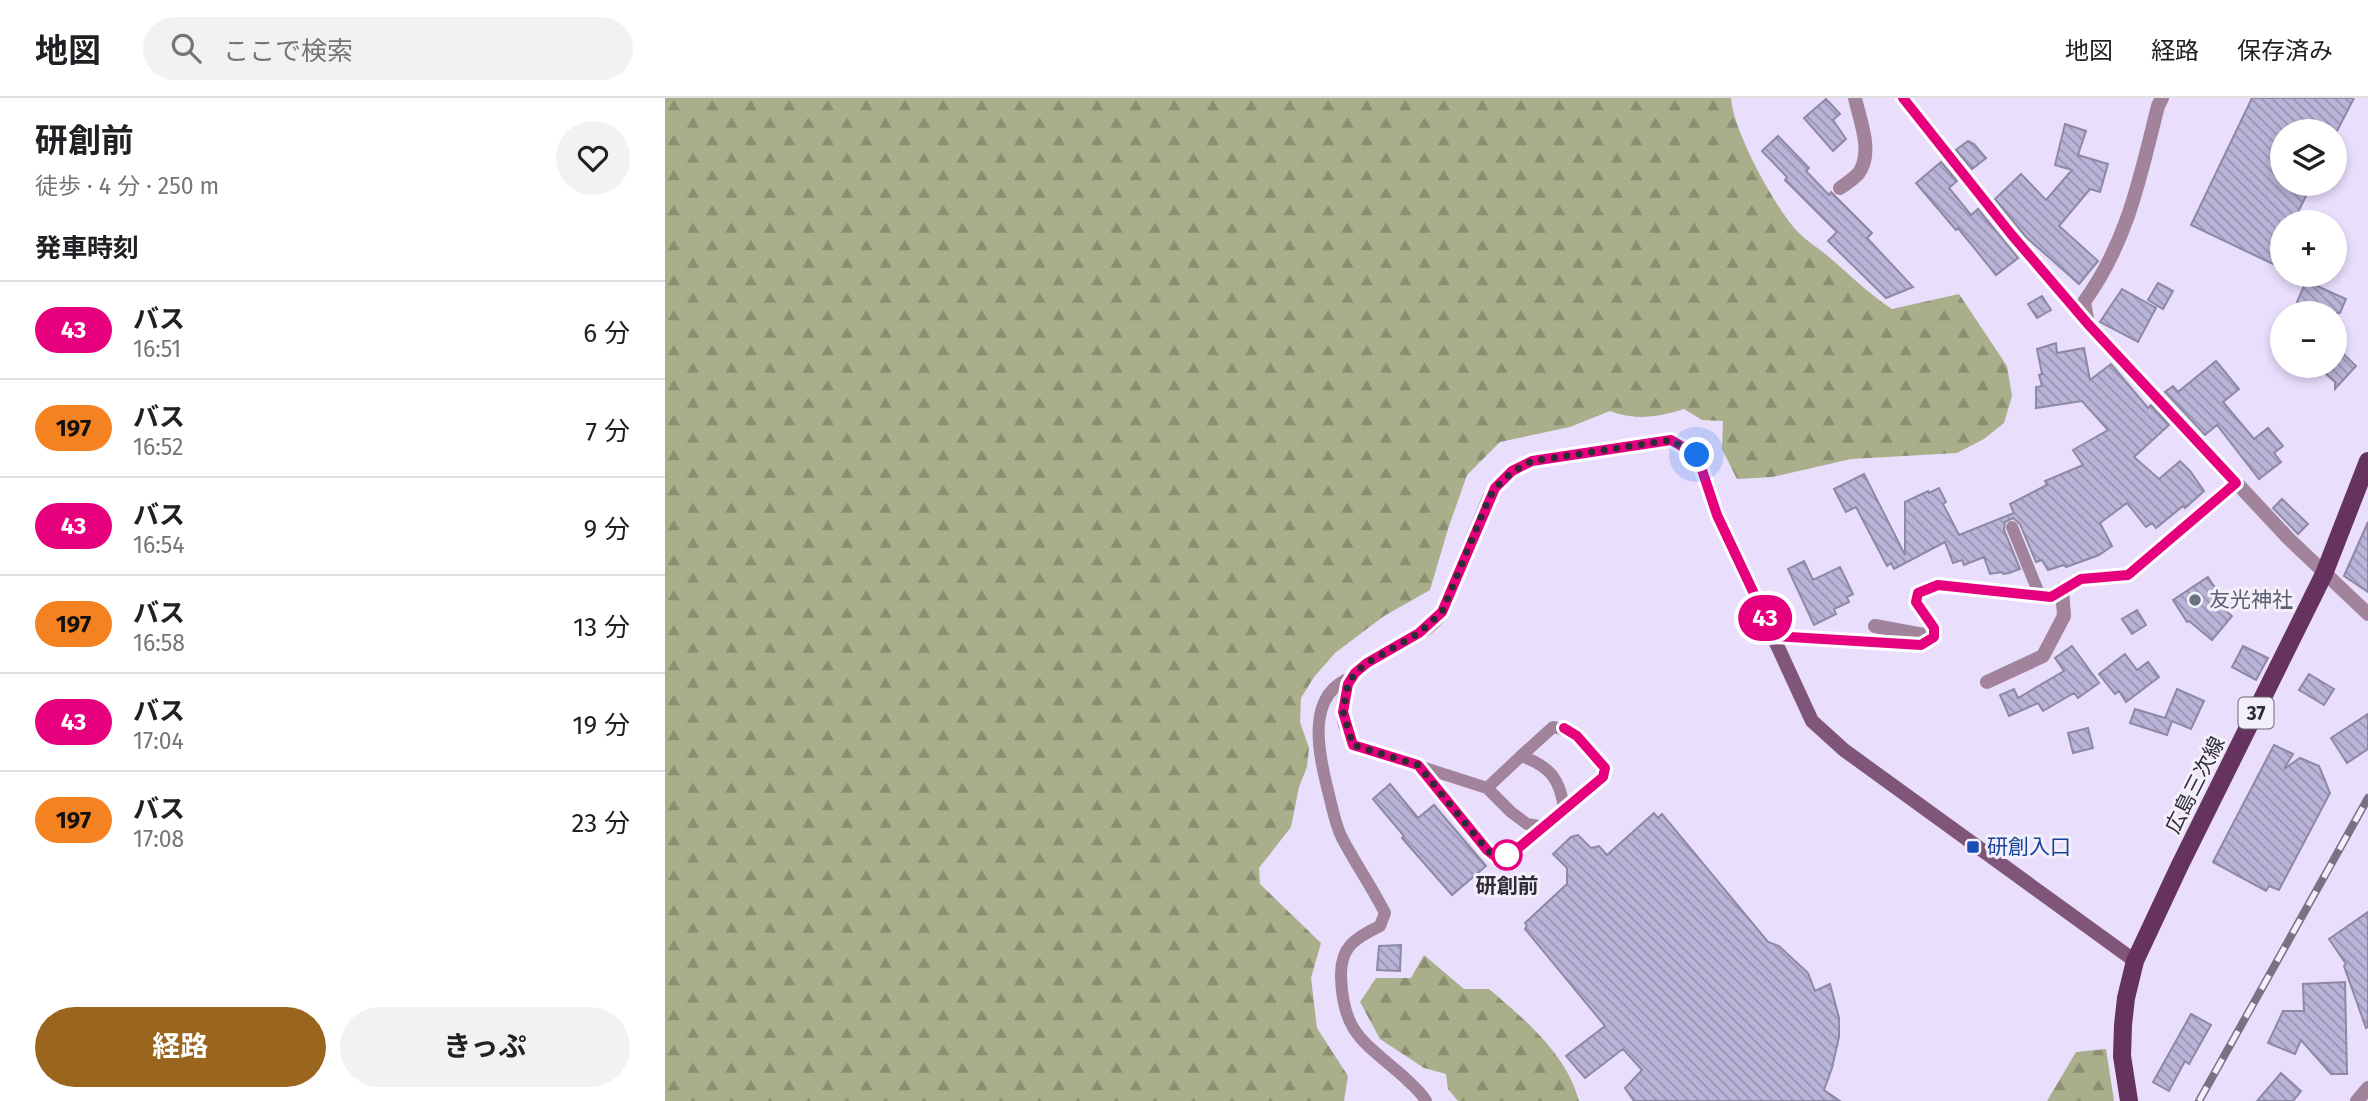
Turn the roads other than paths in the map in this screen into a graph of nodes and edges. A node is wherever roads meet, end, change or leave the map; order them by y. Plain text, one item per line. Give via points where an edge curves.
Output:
1 (1855, 98) edge
2 (1903, 98) edge
3 (2162, 98) edge
4 (1840, 188) dead end
5 (2088, 324) junction
6 (2368, 461) edge
7 (2236, 483) junction
8 (2012, 527) dead end
9 (2324, 574) junction
10 (2062, 589) junction
11 (2040, 596) junction
12 (2368, 614) edge
13 (1875, 626) dead end
14 (1774, 636) junction
15 (1934, 637) junction
16 (1353, 677) junction
17 (1987, 682) dead end
18 (1345, 725) joint
19 (1521, 756) junction
20 (1418, 765) junction
21 (1487, 788) junction
22 (1564, 810) junction
23 (1545, 827) junction
24 (2136, 961) junction
25 (2368, 1088) edge
26 (1426, 1101) edge
27 (2129, 1101) edge
28 (2357, 1101) edge

1 - 4 street via 1866,153 1858,174
2 - 5 street
3 - 5 street via 2132,210 2104,275 2084,302
5 - 7 street
6 - 9 main road, 広島三次線 / 37
7 - 9 street
7 - 10 street via 2128,575 2081,579
8 - 11 lane
9 - 12 street
9 - 24 main road, 広島三次線 / 37
10 - 11 street via 2051,597
10 - 17 street via 2064,617 2043,656
11 - 15 street via 1938,585 1918,593 1916,602 1934,628
13 - 15 street
14 - 15 street via 1921,645
14 - 16 street via 1717,515 1697,455 1671,440 1522,465 1489,498 1442,612 1431,625 1367,663
14 - 24 street via 1812,722 1831,740
16 - 18 street via 1345,697
16 - 26 lane via 1341,681 1328,697 1318,722 1318,750 1342,837 1385,913 1380,926 1357,938 1341,962 1343,1009 1350,1027
18 - 20 lane via 1353,745
19 - 21 lane
19 - 22 lane via 1541,763 1553,775 1563,794
19 - 22 lane via 1553,727 1564,728 1605,768 1603,777
20 - 21 lane
20 - 23 lane via 1496,857 1510,855
21 - 23 lane via 1527,824
22 - 23 lane
24 - 27 main road, 広島三次線 / 37 via 2123,1025
25 - 28 street

